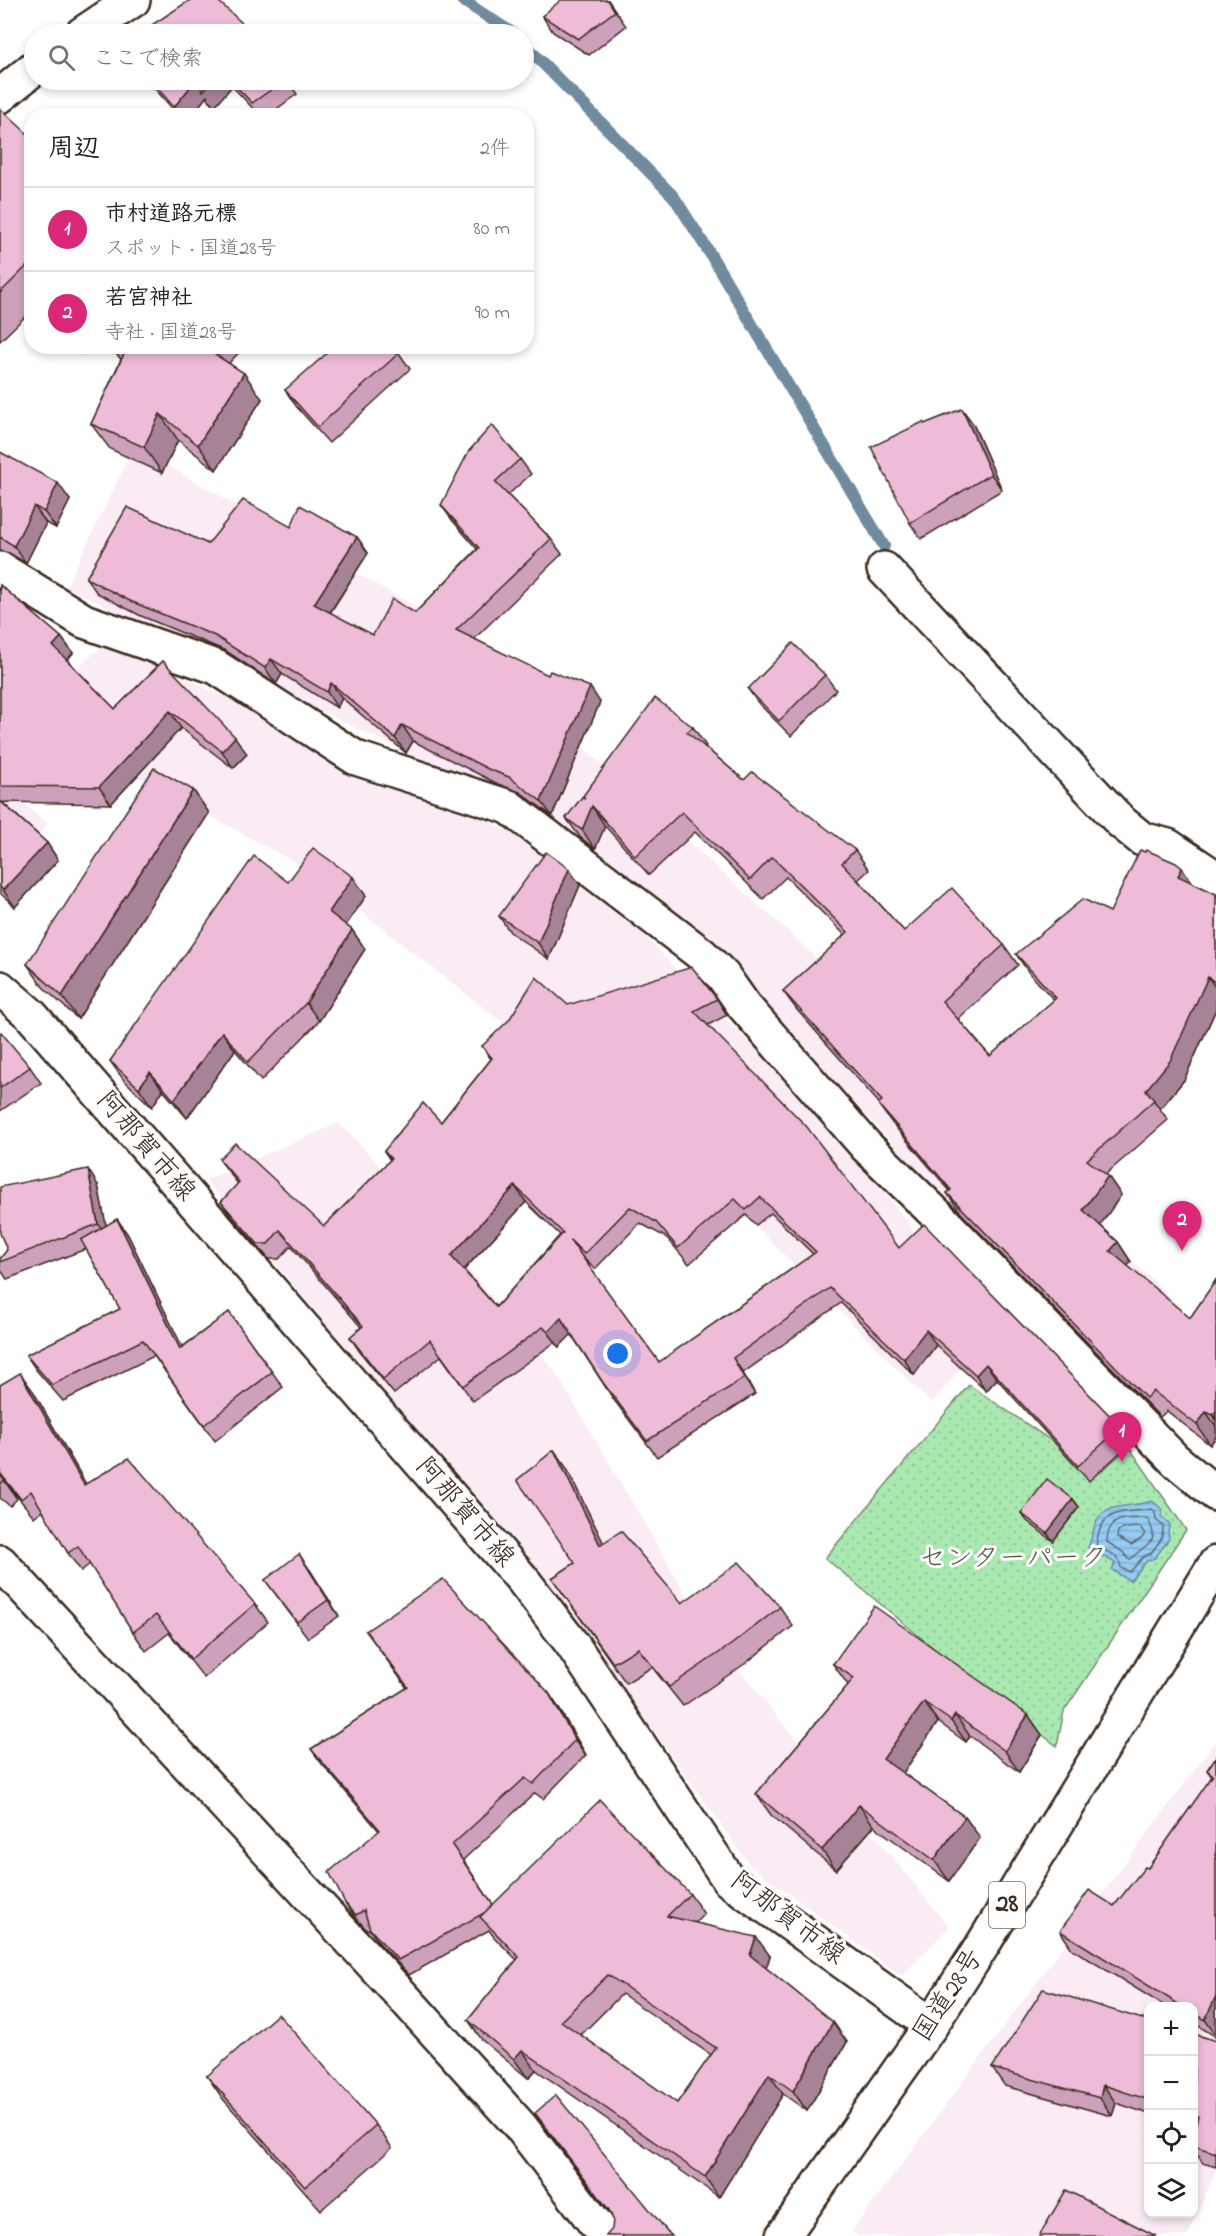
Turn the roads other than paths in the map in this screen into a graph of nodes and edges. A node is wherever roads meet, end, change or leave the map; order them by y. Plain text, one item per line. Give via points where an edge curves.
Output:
1 (132, 0) edge
2 (97, 24) edge
3 (24, 76) edge
4 (0, 96) edge
5 (0, 569) edge
6 (884, 569) dead end
7 (1216, 878) edge
8 (0, 988) edge
9 (1216, 1494) edge
10 (0, 1562) edge
11 (1216, 1563) edge
12 (931, 2025) junction
13 (605, 2236) edge
14 (783, 2236) edge

1 - 2 main road
3 - 4 main road
5 - 9 main road via 84,621 216,667 356,758 509,807 701,954 866,1146 1175,1460
6 - 7 main road via 1121,822 1142,839 1168,846
8 - 12 main road, 阿那賀市線 via 31,1015 523,1580 572,1644 729,1880
10 - 13 main road via 513,2119
11 - 12 main road, 国道28号 / 28
12 - 14 main road, 国道28号 / 28

